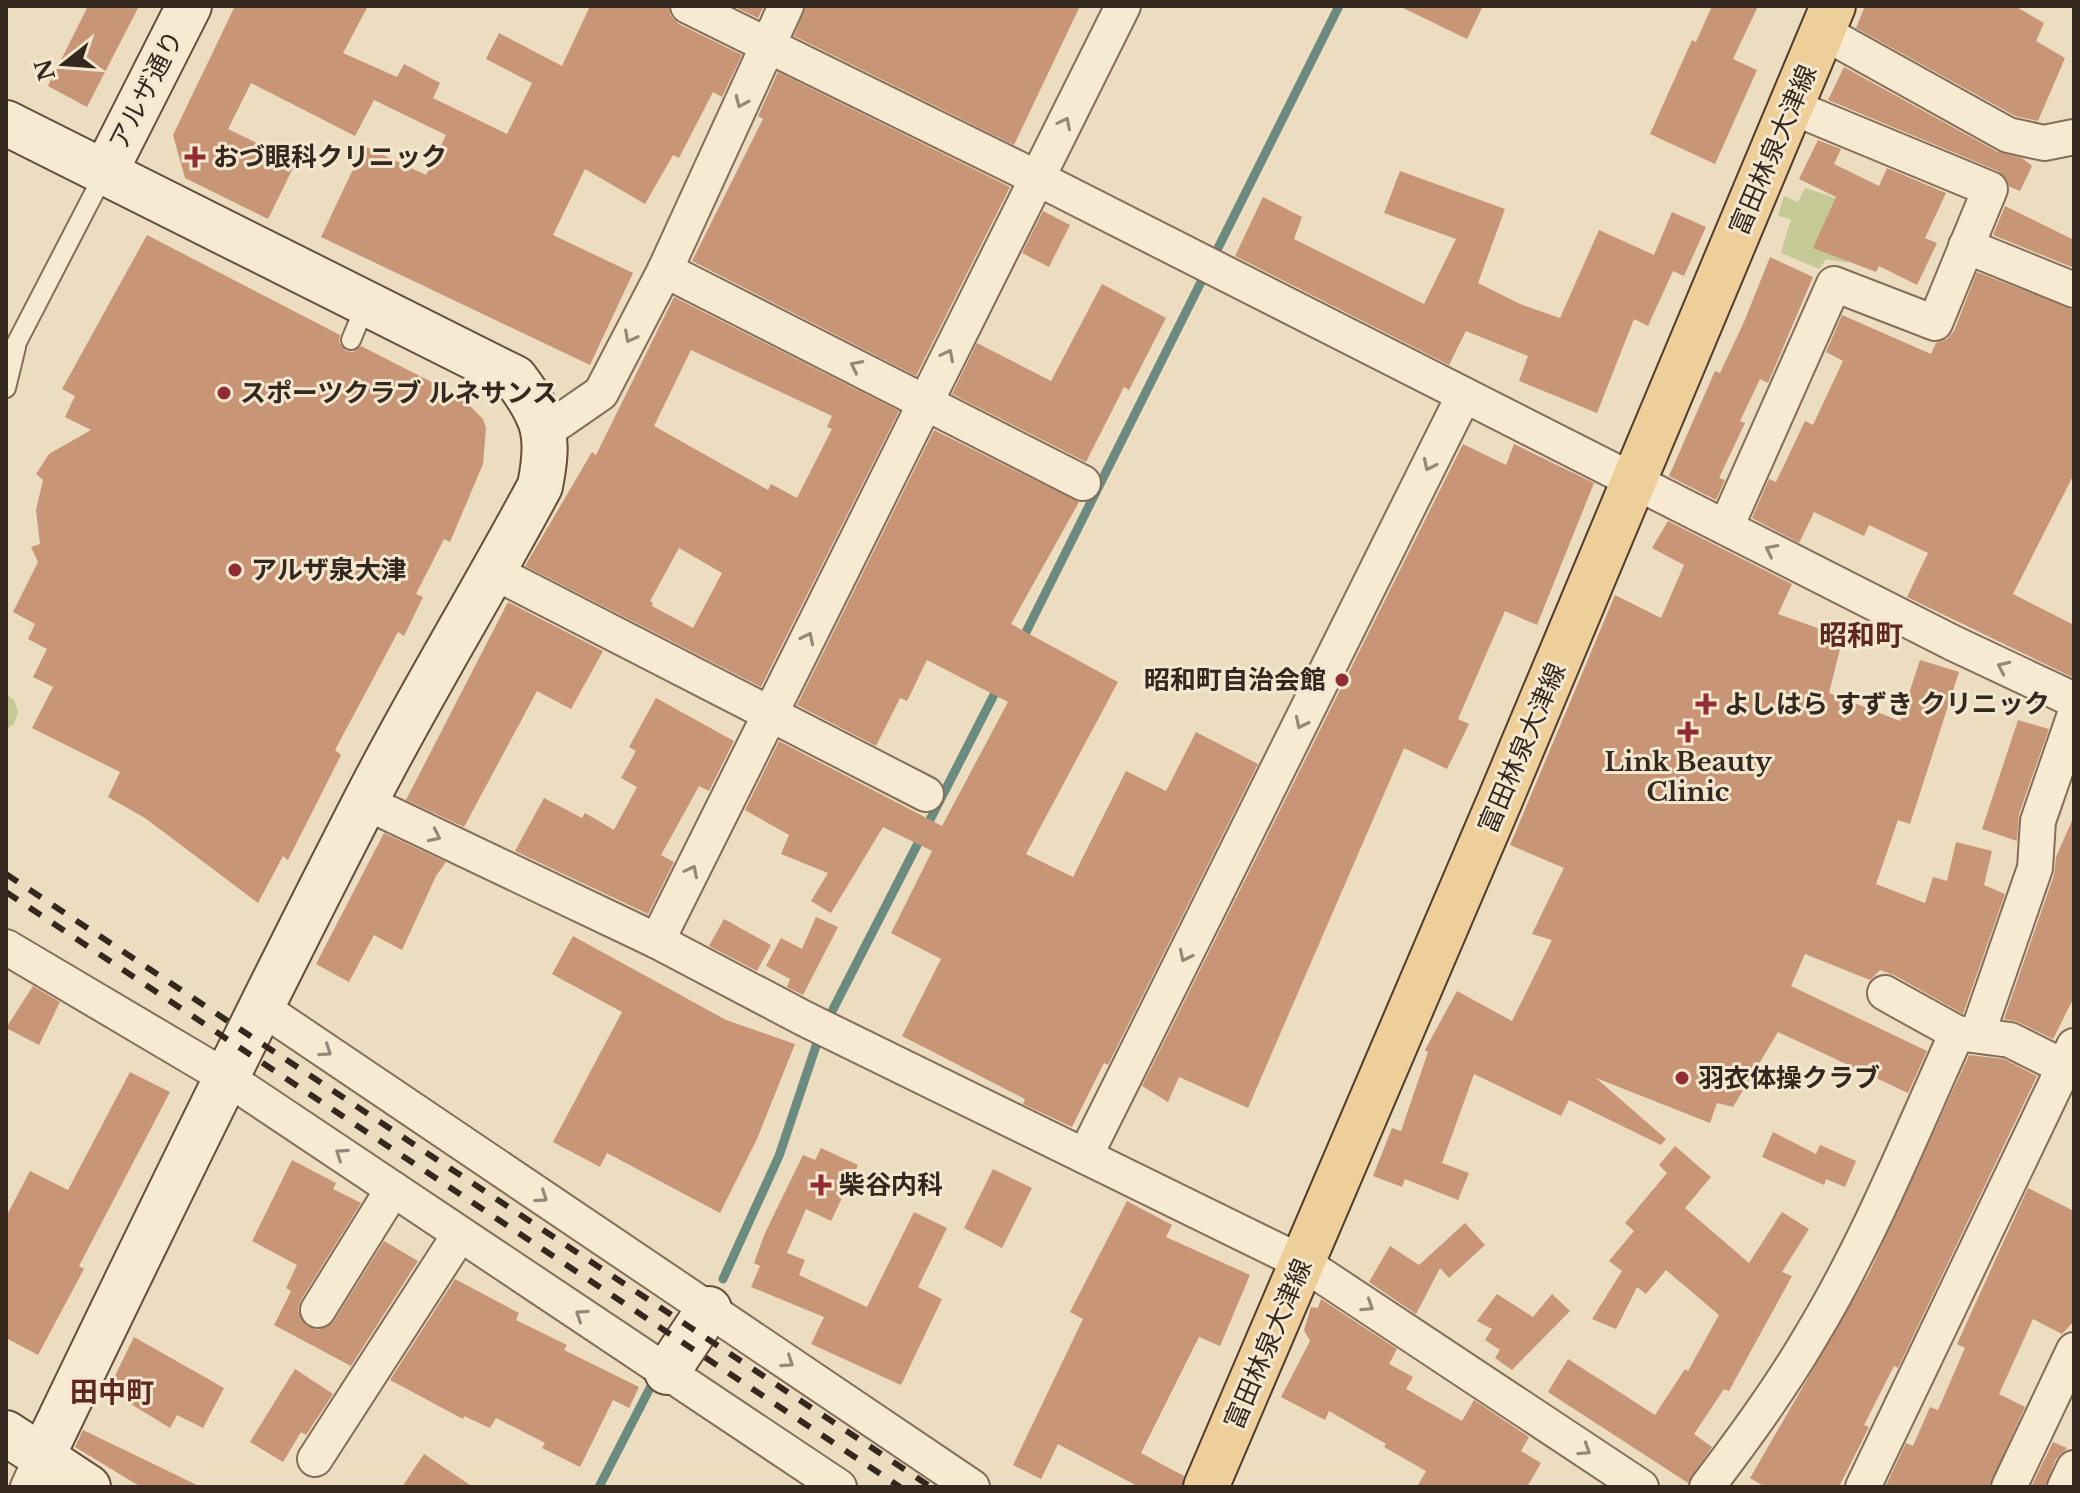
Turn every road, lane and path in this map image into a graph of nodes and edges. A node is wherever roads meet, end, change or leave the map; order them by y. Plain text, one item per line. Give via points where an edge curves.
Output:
1 (189, 6) edge
2 (688, 6) edge
3 (786, 6) edge
4 (1123, 6) edge
5 (1828, 19) edge
6 (767, 47) junction
7 (1792, 107) junction
8 (6, 123) edge
9 (2074, 137) edge
10 (104, 174) junction
11 (1037, 178) junction
12 (1966, 246) junction
13 (665, 270) junction
14 (2074, 290) edge
15 (11, 351) edge
16 (6, 388) edge
17 (1464, 395) junction
18 (926, 401) junction
19 (546, 431) junction
20 (1633, 481) junction
21 (1083, 483) dead end
22 (1726, 527) junction
23 (494, 572) junction
24 (2074, 700) edge
25 (769, 716) junction
26 (2074, 717) edge
27 (926, 794) dead end
28 (365, 802) junction
29 (657, 941) junction
30 (6, 947) edge
31 (1885, 993) dead end
32 (262, 1008) junction
33 (1967, 1034) junction
34 (2071, 1061) edge
35 (224, 1076) junction
36 (1085, 1156) junction
37 (393, 1189) junction
38 (460, 1234) junction
39 (1303, 1263) junction
40 (709, 1309) junction
41 (318, 1310) dead end
42 (2074, 1350) edge
43 (667, 1372) junction
44 (6, 1433) edge
45 (315, 1459) dead end
46 (2074, 1468) edge
47 (35, 1472) edge
48 (88, 1487) edge
49 (839, 1487) edge
50 (972, 1487) edge
51 (1206, 1487) edge
52 (1641, 1487) edge
53 (1707, 1487) edge
54 (1863, 1487) edge
55 (2009, 1487) edge
56 (2065, 1487) edge

1 - 10 street, アルザ通り
2 - 6 street
3 - 6 street
11 -> 4 street
5 - 7 main road, 富田林泉大津線
5 - 9 street via 2008,135 2044,143
6 - 11 street
6 -> 13 street
7 - 12 street via 1990,189
7 - 20 main road, 富田林泉大津線
8 - 10 street
10 - 15 lane
10 - 19 street via 359,322 515,378
11 - 17 street
18 -> 11 street
12 - 14 street
12 - 22 street via 1935,323 1834,284
18 -> 13 street
13 -> 19 street via 601,393
15 - 16 lane
17 - 20 street
17 -> 36 street
18 - 21 street
25 -> 18 street
19 - 23 street via 540,486
20 - 22 street
20 - 39 main road, 富田林泉大津線
24 -> 22 street
23 - 25 street
23 - 28 street
25 - 27 street
29 -> 25 street
26 - 33 street via 2038,821 2035,868
28 -> 29 street
28 - 32 street
29 - 36 street
30 - 35 street
31 - 33 street
32 - 35 street
32 -> 40 street
33 - 34 street via 2010,1040
33 - 53 street via 1813,1334 1769,1405
34 - 54 street
37 -> 35 street
35 - 47 street
36 - 39 street
37 - 38 street
37 - 41 street
43 -> 38 street
38 - 45 street
39 - 51 main road, 富田林泉大津線
39 -> 52 street
40 - 43 street
40 -> 50 street
42 - 55 street
43 - 49 street
44 - 47 street
46 - 56 street
47 - 48 street

